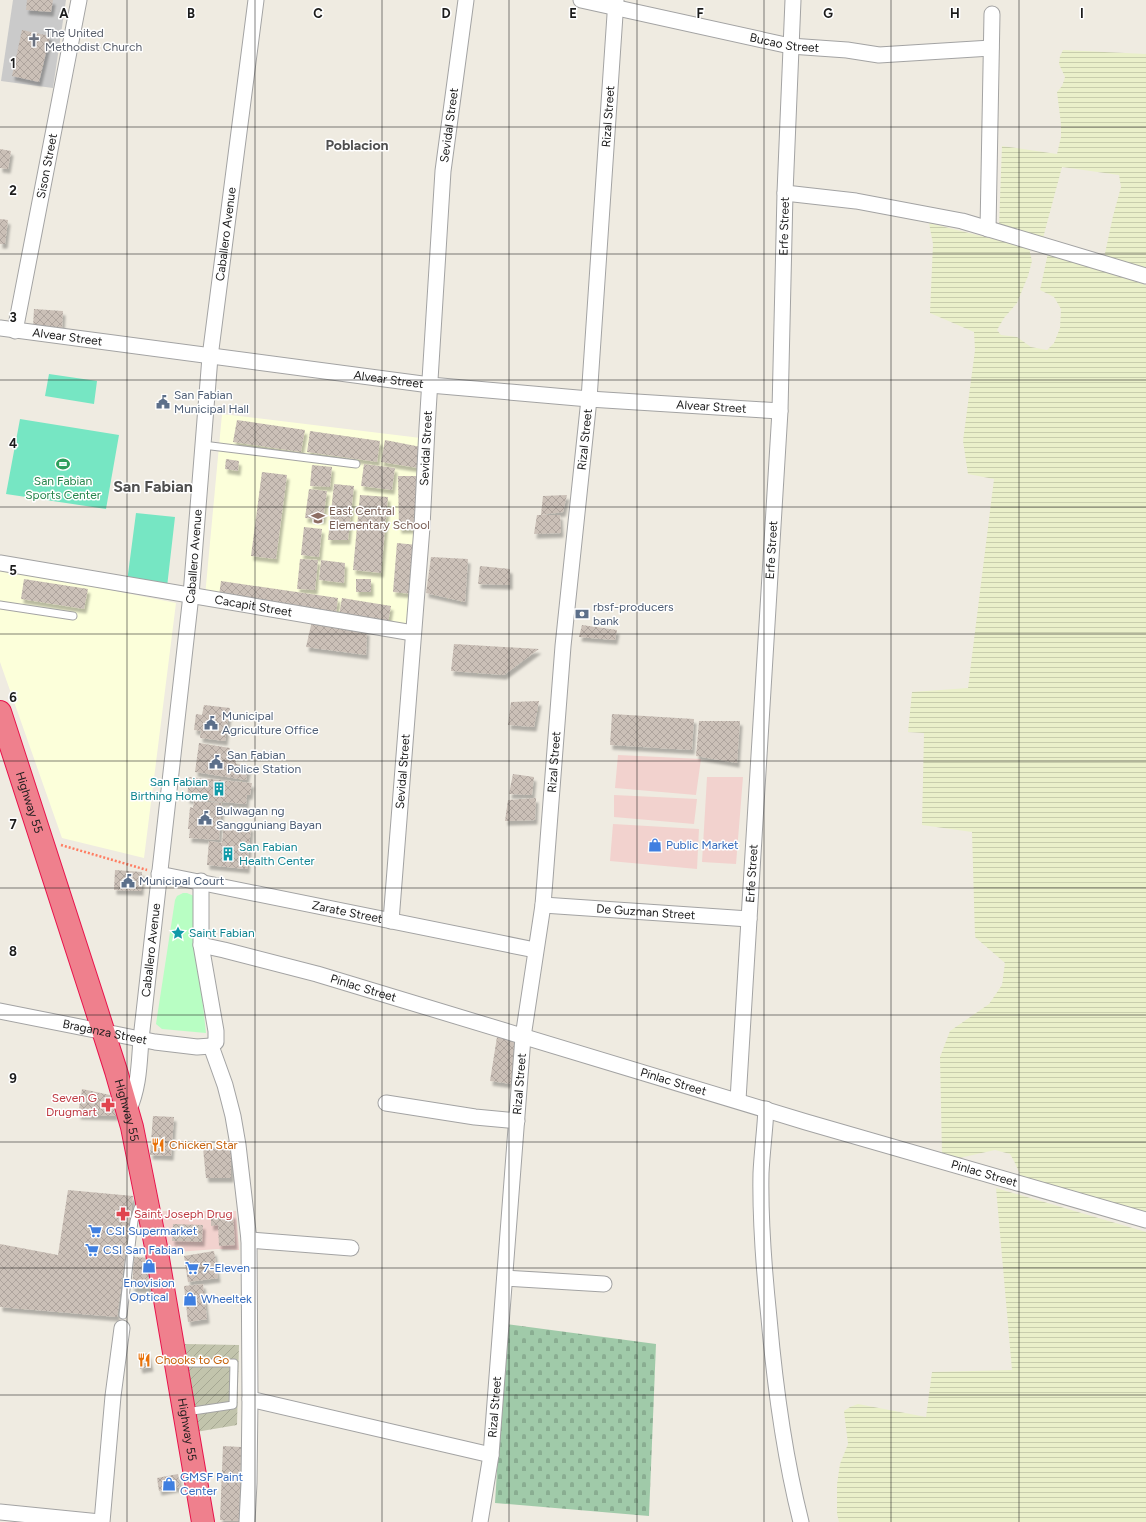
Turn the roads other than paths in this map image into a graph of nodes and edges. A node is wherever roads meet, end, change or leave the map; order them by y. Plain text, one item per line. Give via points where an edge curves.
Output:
1 (79, 0) edge
2 (256, 0) edge
3 (466, 0) edge
4 (581, 0) edge
5 (793, 0) edge
6 (616, 4) edge
7 (992, 14) dead end
8 (790, 46) junction
9 (991, 48) junction
10 (785, 193) junction
11 (988, 229) junction
12 (1146, 276) edge
13 (0, 328) edge
14 (15, 331) junction
15 (210, 357) junction
16 (430, 385) junction
17 (589, 399) junction
18 (780, 411) junction
19 (203, 445) junction
20 (356, 464) dead end
21 (0, 563) edge
22 (191, 595) junction
23 (0, 605) edge
24 (73, 616) dead end
25 (413, 633) junction
26 (0, 712) edge
27 (159, 874) junction
28 (201, 881) junction
29 (543, 905) junction
30 (749, 919) junction
31 (391, 921) junction
32 (201, 945) junction
33 (535, 950) junction
34 (0, 1011) edge
35 (102, 1031) junction
36 (523, 1037) junction
37 (141, 1039) junction
38 (211, 1046) junction
39 (738, 1100) junction
40 (386, 1103) dead end
41 (766, 1109) junction
42 (128, 1112) junction
43 (517, 1121) junction
44 (147, 1202) junction
45 (1146, 1220) edge
46 (249, 1240) junction
47 (351, 1248) dead end
48 (504, 1278) junction
49 (604, 1284) dead end
50 (122, 1322) joint
51 (176, 1363) junction
52 (250, 1399) junction
53 (184, 1412) junction
54 (490, 1455) junction
55 (0, 1512) edge
56 (101, 1522) edge
57 (203, 1522) edge
58 (247, 1522) edge
59 (480, 1522) edge
60 (801, 1522) edge

1 - 14 street, Sison Street
2 - 15 street, Caballero Avenue
3 - 16 street, Sevidal Street via 443,171
4 - 6 street, Bucao Street
5 - 8 street, Erfe Street
6 - 8 street, Bucao Street
6 - 17 street, Rizal Street
7 - 9 street
8 - 9 street, Bucao Street via 879,54
8 - 10 street, Erfe Street
9 - 11 street
10 - 11 street via 920,212
10 - 18 street, Erfe Street
11 - 12 street
13 - 14 street, Alvear Street
14 - 15 street, Alvear Street
15 - 16 street, Alvear Street
15 - 19 street, Caballero Avenue
16 - 17 street, Alvear Street
16 - 25 street, Sevidal Street
17 - 18 street, Alvear Street
17 - 29 street, Rizal Street via 562,646
18 - 30 street, Erfe Street
19 - 20 lane
19 - 22 street, Caballero Avenue
21 - 22 street, Cacapit Street
22 - 25 street, Cacapit Street
22 - 27 street, Caballero Avenue
23 - 24 lane
25 - 31 street, Sevidal Street
26 - 35 highway, Highway 55
27 - 28 street, Zarate Street
27 - 37 street, Caballero Avenue
28 - 31 street, Zarate Street
28 - 32 street
29 - 30 street, De Guzman Street
29 - 33 street, Rizal Street
30 - 39 street, Erfe Street
31 - 33 street, Zarate Street
32 - 36 street, Pinlac Street via 317,974
32 - 38 street via 216,1031 216,1042
33 - 36 street, Rizal Street
34 - 35 street, Braganza Street
35 - 37 street, Braganza Street
35 - 42 highway, Highway 55
36 - 39 street, Pinlac Street
36 - 43 street, Rizal Street
37 - 38 street, Braganza Street via 197,1047
37 - 42 street, Caballero Avenue via 136,1091
38 - 46 street via 233,1116
39 - 41 street, Pinlac Street
40 - 43 street
41 - 45 street, Pinlac Street
41 - 60 street via 761,1172 764,1270 776,1393
42 - 44 highway, Highway 55
43 - 48 street, Rizal Street
44 - 50 lane via 138,1208 134,1221
44 - 51 highway, Highway 55
46 - 47 street
46 - 52 street
48 - 49 street
48 - 54 street, Rizal Street
50 - 56 street
51 - 53 highway, Highway 55
51 - 53 lane via 234,1363 233,1405
52 - 54 street
52 - 58 street
53 - 57 highway, Highway 55
54 - 59 street, Rizal Street
55 - 56 street

